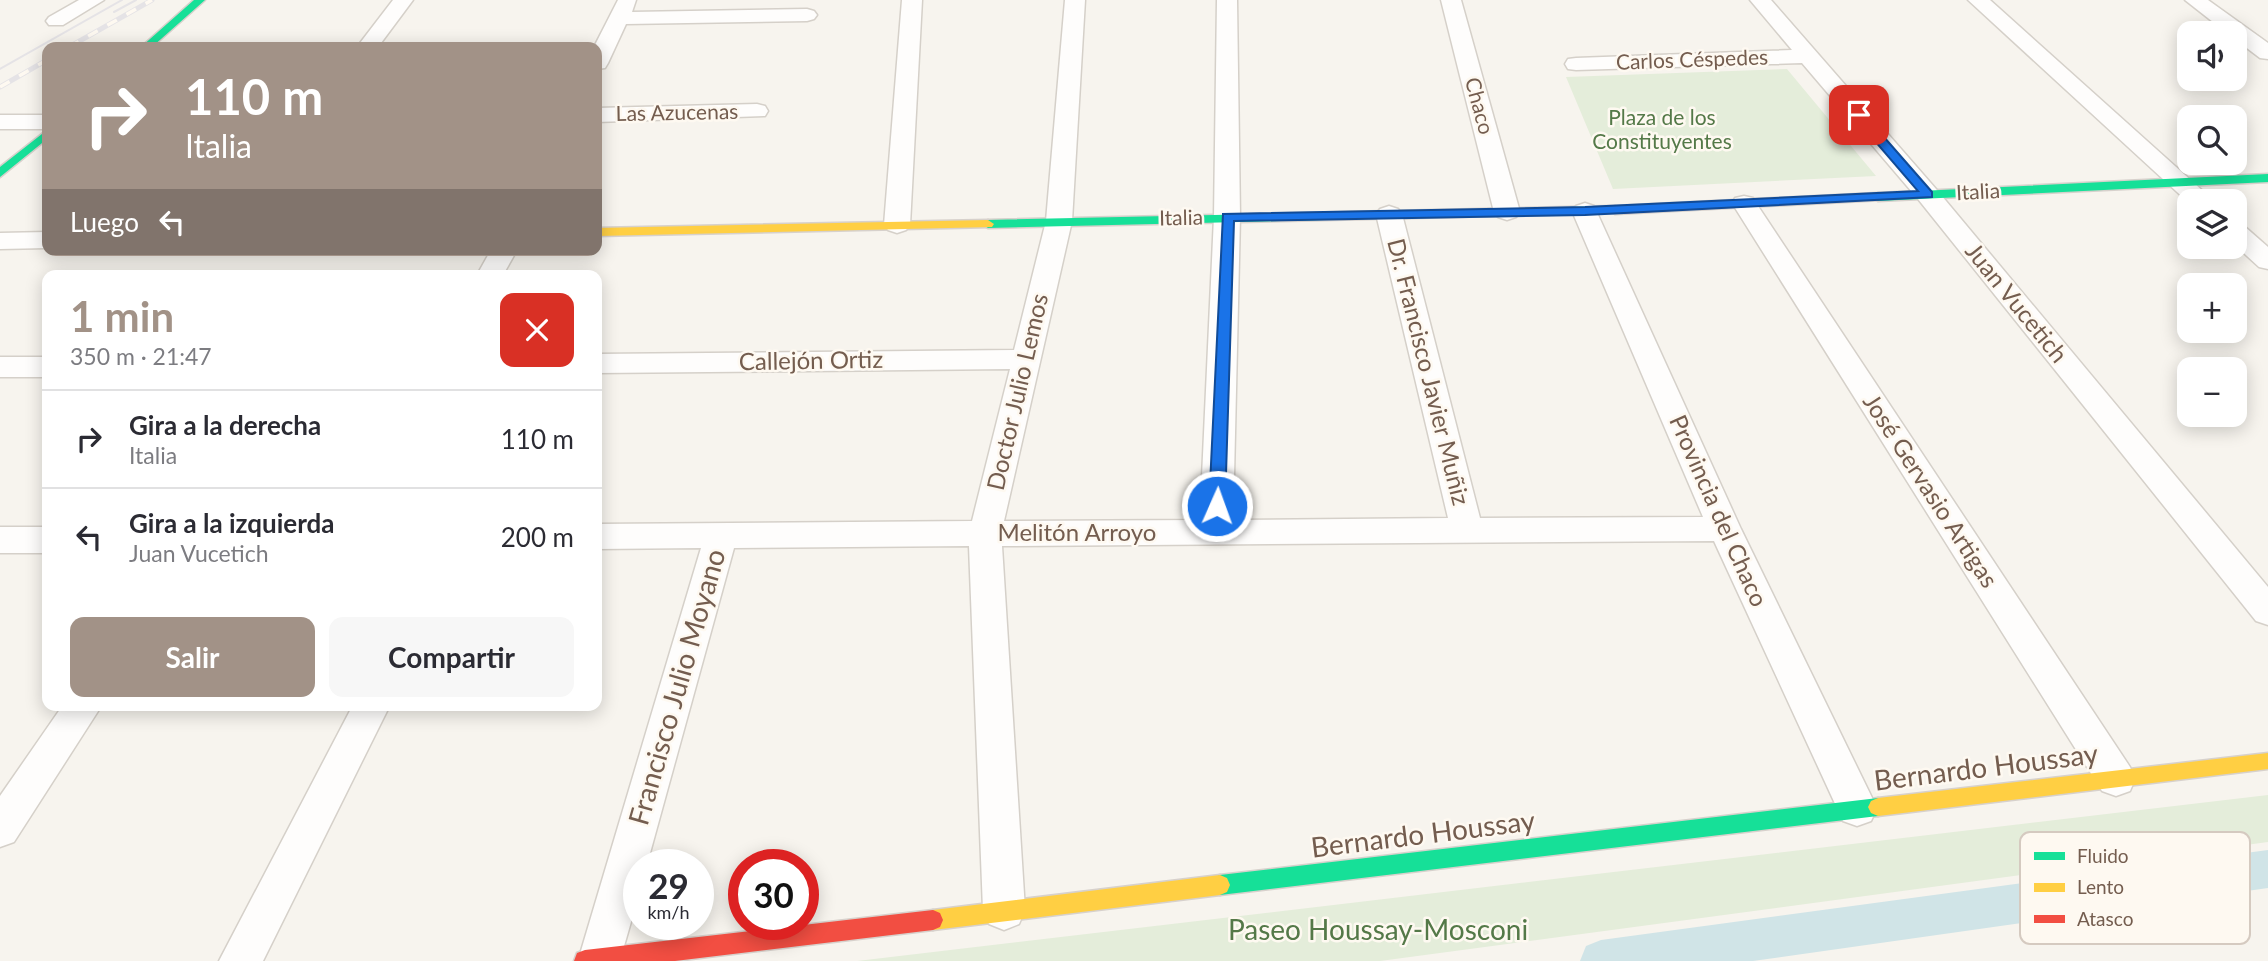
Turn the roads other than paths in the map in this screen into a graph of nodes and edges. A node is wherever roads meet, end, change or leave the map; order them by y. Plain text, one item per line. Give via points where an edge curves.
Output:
1 (94, 0) edge
2 (200, 0) edge
3 (403, 0) edge
4 (912, 0) edge
5 (1075, 0) edge
6 (1227, 0) edge
7 (1451, 0) edge
8 (1760, 0) edge
9 (1978, 0) edge
10 (2195, 0) edge
11 (623, 9) edge
12 (807, 15) dead end
13 (55, 21) dead end
14 (152, 42) edge
15 (371, 42) edge
16 (602, 52) edge
17 (2268, 53) edge
18 (1808, 56) junction
19 (1576, 65) dead end
20 (757, 111) dead end
21 (602, 115) edge
22 (0, 122) edge
23 (42, 122) edge
24 (42, 137) edge
25 (0, 173) edge
26 (2268, 178) edge
27 (2182, 182) junction
28 (2190, 189) edge
29 (1927, 194) junction
30 (1744, 203) junction
31 (1585, 211) junction
32 (1507, 212) junction
33 (1389, 214) junction
34 (1227, 217) junction
35 (1059, 221) junction
36 (897, 225) junction
37 (602, 232) edge
38 (42, 240) edge
39 (0, 241) edge
40 (2247, 242) edge
41 (2268, 261) edge
42 (1026, 359) junction
43 (602, 363) edge
44 (0, 367) edge
45 (42, 367) edge
46 (1725, 529) junction
47 (1467, 531) junction
48 (1216, 532) junction
49 (985, 534) junction
50 (602, 536) edge
51 (721, 536) junction
52 (0, 540) edge
53 (42, 540) edge
54 (2268, 611) edge
55 (80, 711) edge
56 (369, 711) edge
57 (2268, 761) edge
58 (2116, 779) junction
59 (1857, 808) junction
60 (0, 829) edge
61 (1004, 910) junction
62 (592, 960) edge
63 (240, 961) edge

1 - 13 street
2 - 14 street
3 - 15 street
4 - 36 street
5 - 35 street, Doctor Julio Lemos
6 - 34 street
7 - 32 street, Chaco
8 - 18 street, Juan Vucetich
9 - 27 street
10 - 17 street
11 - 12 street
11 - 16 street
18 - 19 street, Carlos Céspedes
18 - 29 street, Juan Vucetich
20 - 21 street, Las Azucenas
22 - 23 street
24 - 25 street
26 - 27 street, Italia
27 - 28 street
27 - 29 street, Italia
29 - 30 street, Italia
29 - 54 street, Juan Vucetich
30 - 31 street, Italia
30 - 58 street, José Gervasio Artigas
31 - 32 street, Italia
31 - 46 street, Provincia del Chaco
32 - 33 street, Italia
33 - 34 street, Italia
33 - 47 street, Dr. Francisco Javier Muñiz
34 - 35 street, Italia
34 - 48 street
35 - 36 street, Italia
35 - 42 street, Doctor Julio Lemos
36 - 37 street, Italia
38 - 39 street
40 - 41 street
42 - 43 street, Callejón Ortiz
42 - 49 street, Doctor Julio Lemos
44 - 45 street
46 - 47 street, Melitón Arroyo
46 - 59 street, Provincia del Chaco
47 - 48 street, Melitón Arroyo
48 - 49 street, Melitón Arroyo
49 - 51 street, Melitón Arroyo
49 - 61 street, Doctor Julio Lemos
50 - 51 street, Melitón Arroyo
51 - 62 street, Francisco Julio Moyano
52 - 53 street
55 - 60 street
56 - 63 street
57 - 58 street, Bernardo Houssay
58 - 59 street, Bernardo Houssay
59 - 61 street, Bernardo Houssay
61 - 62 street, Bernardo Houssay

